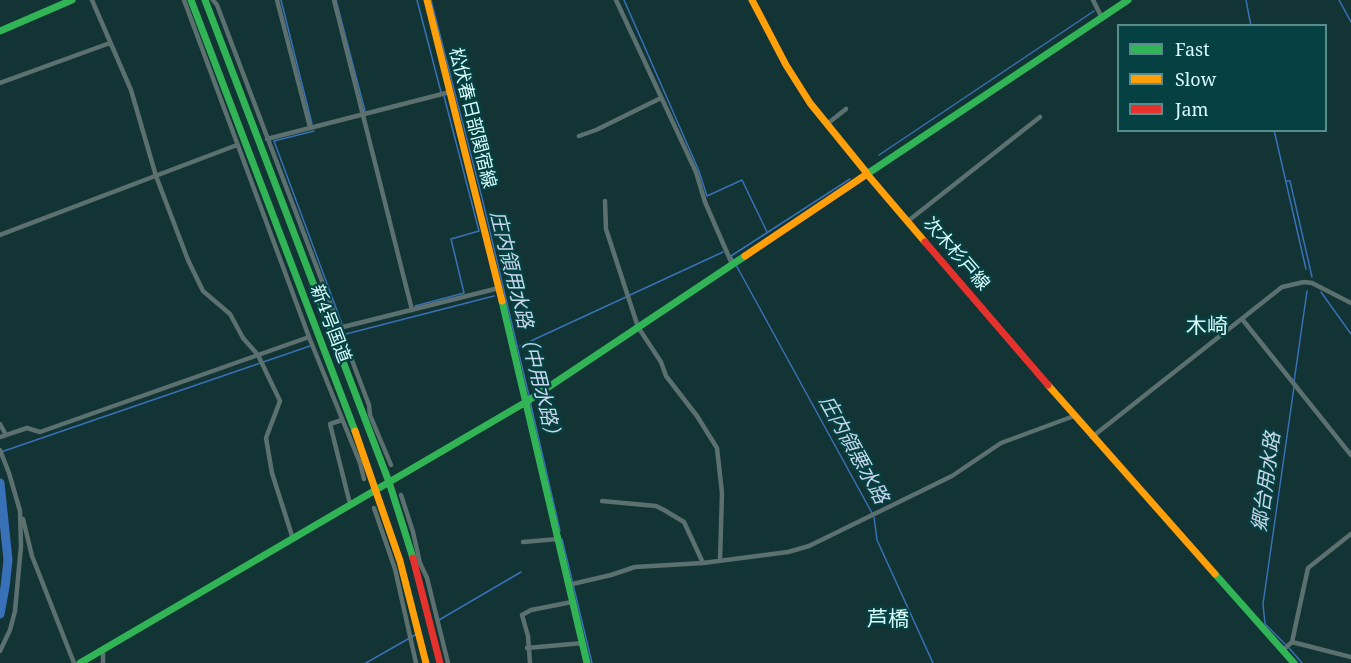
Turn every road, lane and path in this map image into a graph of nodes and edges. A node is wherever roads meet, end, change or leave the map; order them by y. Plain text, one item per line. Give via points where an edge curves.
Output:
1 (72, 0) edge
2 (92, 0) edge
3 (184, 0) edge
4 (191, 0) edge
5 (205, 0) edge
6 (213, 0) edge
7 (277, 0) edge
8 (334, 0) edge
9 (427, 0) edge
10 (616, 0) edge
11 (752, 0) edge
12 (1094, 0) edge
13 (1128, 0) edge
14 (192, 13) junction
15 (1102, 18) junction
16 (0, 31) edge
17 (110, 43) junction
18 (0, 83) edge
19 (450, 92) junction
20 (661, 98) junction
21 (846, 110) dead end
22 (363, 114) junction
23 (1040, 117) dead end
24 (827, 124) junction
25 (309, 128) junction
26 (579, 136) dead end
27 (267, 139) junction
28 (237, 145) junction
29 (244, 152) junction
30 (867, 174) junction
31 (156, 176) junction
32 (605, 201) dead end
33 (908, 221) junction
34 (0, 234) edge
35 (732, 264) junction
36 (499, 288) junction
37 (1351, 303) edge
38 (412, 310) junction
39 (1242, 319) junction
40 (638, 327) junction
41 (339, 328) junction
42 (309, 336) junction
43 (258, 355) junction
44 (526, 402) junction
45 (1074, 416) junction
46 (342, 420) junction
47 (0, 424) edge
48 (370, 425) junction
49 (3, 436) edge
50 (1092, 437) junction
51 (0, 450) edge
52 (360, 454) junction
53 (1351, 455) edge
54 (391, 465) dead end
55 (364, 479) dead end
56 (389, 482) junction
57 (376, 489) junction
58 (401, 495) dead end
59 (602, 501) dead end
60 (351, 504) junction
61 (374, 508) dead end
62 (20, 511) junction
63 (1351, 534) edge
64 (293, 539) junction
65 (558, 539) junction
66 (523, 542) dead end
67 (415, 554) junction
68 (720, 560) junction
69 (396, 561) junction
70 (703, 563) junction
71 (568, 585) junction
72 (572, 602) junction
73 (1292, 642) junction
74 (583, 643) junction
75 (527, 648) junction
76 (103, 650) junction
77 (1283, 650) junction
78 (0, 651) edge
79 (1351, 657) edge
80 (74, 663) edge
81 (80, 663) edge
82 (103, 663) edge
83 (416, 663) edge
84 (426, 663) edge
85 (440, 663) edge
86 (448, 663) edge
87 (530, 663) edge
88 (587, 663) edge
89 (1294, 663) edge

1 - 16 main road
2 - 17 street
3 - 14 street
4 - 14 main road, 新4号国道
5 - 48 main road, 新4号国道
6 - 27 street
7 - 25 street
8 - 22 street
9 - 19 main road, 松伏春日部関宿線
10 - 20 street
11 - 24 main road, 次木杉戸線 via 786,65
12 - 15 street
13 - 15 main road
14 - 28 street
14 - 29 main road, 新4号国道
15 - 30 main road
17 - 18 street
17 - 31 street via 131,90
19 - 22 street
19 - 36 main road, 松伏春日部関宿線
20 - 26 street
20 - 35 street via 696,172
21 - 24 street
22 - 25 street
22 - 38 street
23 - 33 street
24 - 30 main road, 次木杉戸線
25 - 27 street
27 - 41 street
28 - 29 street
28 - 31 street
29 - 42 street
29 - 52 main road, 新4号国道
30 - 33 main road, 次木杉戸線
30 - 35 main road
31 - 34 street
31 - 43 street via 203,291 230,314
32 - 40 street via 606,229
33 - 45 main road, 次木杉戸線
35 - 40 main road
36 - 38 street
36 - 44 main road, 松伏春日部関宿線
37 - 39 street via 1312,282 1304,282 1282,287
38 - 41 street
39 - 50 street
39 - 53 street
40 - 44 main road
40 - 68 street via 662,362 666,376 717,448 722,493
41 - 48 street via 369,405
42 - 43 street
42 - 46 street
43 - 49 street via 40,432 27,428
43 - 64 street via 280,401 266,438
44 - 56 main road
44 - 65 main road, 松伏春日部関宿線
45 - 50 main road, 次木杉戸線
45 - 68 street via 1001,442 952,476 809,546
46 - 52 street
46 - 60 street via 330,424
47 - 49 street
48 - 54 street
48 - 56 main road, 新4号国道
50 - 77 main road, 次木杉戸線
51 - 62 street
52 - 55 street
52 - 57 main road, 新4号国道
56 - 57 main road
56 - 67 main road, 新4号国道
57 - 60 main road
57 - 69 main road, 新4号国道
58 - 67 street via 413,532
59 - 70 street via 656,506 684,522
60 - 64 main road
61 - 69 street
62 - 78 street via 15,611
62 - 80 street via 32,556
63 - 73 street via 1308,568
64 - 76 main road
65 - 66 street
65 - 71 main road, 松伏春日部関宿線
67 - 85 main road, 新4号国道
67 - 86 street via 427,578
68 - 70 street
69 - 83 street
69 - 84 main road, 新4号国道
70 - 71 street via 635,567
71 - 72 main road, 松伏春日部関宿線
72 - 74 main road, 松伏春日部関宿線
72 - 75 street via 522,615
73 - 77 street
73 - 79 street
74 - 75 street
74 - 88 main road, 松伏春日部関宿線
75 - 87 street
76 - 81 main road
76 - 82 street
77 - 89 main road, 次木杉戸線

